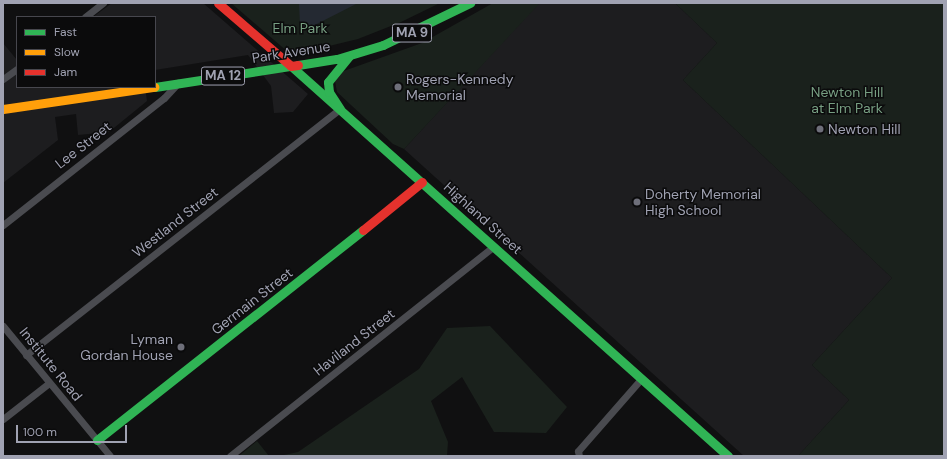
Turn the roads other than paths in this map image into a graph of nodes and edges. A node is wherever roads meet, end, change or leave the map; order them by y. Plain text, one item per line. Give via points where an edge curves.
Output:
1 (103, 3) edge
2 (218, 3) edge
3 (470, 3) edge
4 (86, 16) edge
5 (351, 55) junction
6 (291, 66) junction
7 (16, 70) edge
8 (3, 79) edge
9 (178, 83) junction
10 (156, 87) edge
11 (148, 88) edge
12 (3, 109) edge
13 (340, 109) junction
14 (422, 182) junction
15 (3, 226) edge
16 (494, 246) junction
17 (3, 326) edge
18 (26, 355) junction
19 (641, 379) junction
20 (49, 383) junction
21 (3, 419) edge
22 (97, 440) junction
23 (110, 456) edge
24 (230, 456) edge
25 (579, 456) edge
26 (728, 456) edge

1 - 4 street
2 - 6 main road, Highland Street
3 - 5 main road, Park Avenue / MA 9 via 396,40
5 - 6 main road, Park Avenue / MA 9
5 - 13 main road via 332,74 328,82 329,92
6 - 9 main road, Park Avenue / MA 12
6 - 13 main road, Highland Street
7 - 8 street
9 - 10 main road, Park Avenue / MA 12
9 - 15 street, Lee Street via 164,98
11 - 12 main road, Park Avenue / MA 12
13 - 14 main road, Highland Street
13 - 18 street, Westland Street
14 - 16 main road, Highland Street
14 - 22 main road, Germain Street
16 - 19 main road, Highland Street
16 - 24 street, Haviland Street
17 - 18 street, Institute Road
18 - 20 street, Institute Road
19 - 25 street via 578,451
19 - 26 main road, Highland Street
20 - 21 street
20 - 22 street, Institute Road
22 - 23 street, Institute Road

